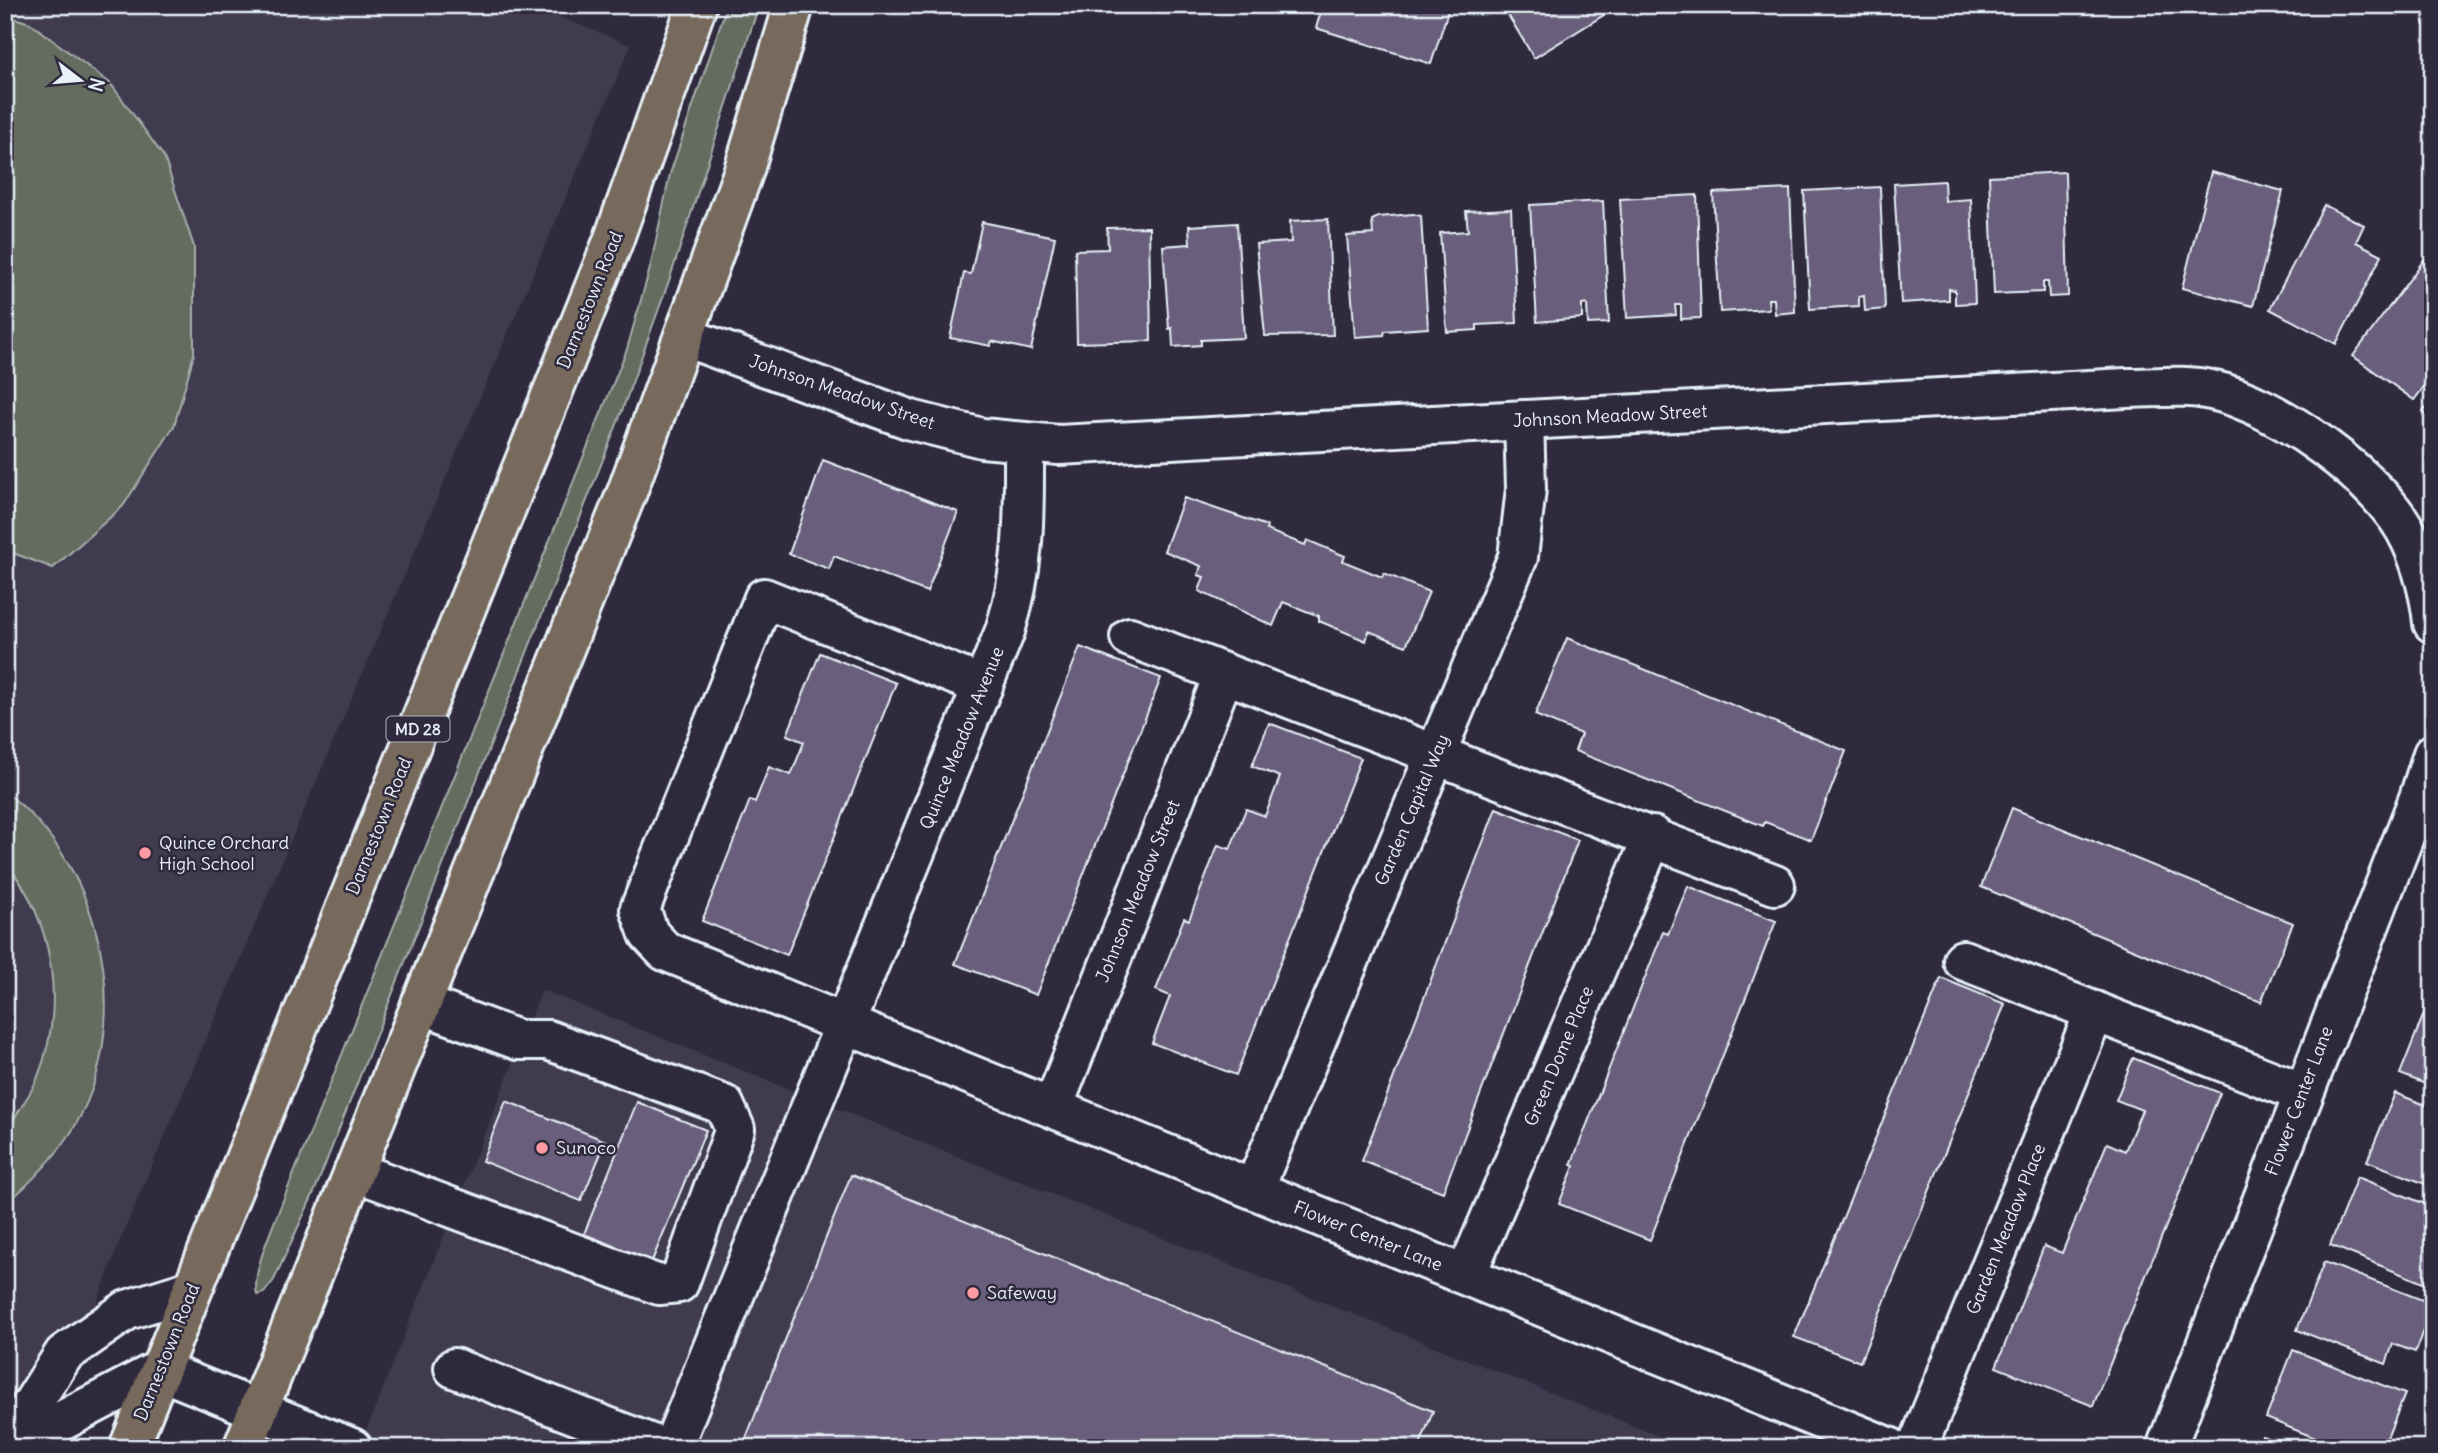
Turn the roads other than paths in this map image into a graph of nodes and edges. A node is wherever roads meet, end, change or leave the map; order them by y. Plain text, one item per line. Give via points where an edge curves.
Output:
1 (696, 5) edge
2 (794, 5) edge
3 (685, 337) junction
4 (1524, 421) junction
5 (1024, 442) junction
6 (2433, 623) edge
7 (1130, 637) dead end
8 (1224, 674) junction
9 (983, 686) junction
10 (1436, 754) junction
11 (2433, 754) edge
12 (1653, 836) junction
13 (1776, 885) dead end
14 (1962, 960) dead end
15 (421, 1003) junction
16 (2095, 1011) junction
17 (845, 1023) junction
18 (2302, 1093) junction
19 (1053, 1107) junction
20 (354, 1171) junction
21 (1254, 1189) junction
22 (1466, 1275) junction
23 (191, 1290) junction
24 (454, 1368) dead end
25 (159, 1370) junction
26 (258, 1411) junction
27 (8, 1448) edge
28 (128, 1448) edge
29 (243, 1448) edge
30 (352, 1448) edge
31 (662, 1448) edge
32 (672, 1448) edge
33 (1891, 1448) edge
34 (1917, 1448) edge
35 (2166, 1448) edge

1 - 23 main road, Darnestown Road / MD 28 via 612,244
2 - 3 main road via 743,173
3 - 5 street, Johnson Meadow Street via 911,420 982,438
3 - 15 main road
4 - 5 street, Johnson Meadow Street via 1059,445
4 - 6 street, Johnson Meadow Street via 2126,388 2210,390 2270,411 2322,445 2375,491 2411,539
4 - 10 street, Garden Capital Way via 1526,489 1518,557
5 - 9 street, Quince Meadow Avenue via 1024,537 1018,587
7 - 8 street
8 - 10 street
8 - 19 street, Johnson Meadow Street
9 - 17 street, Quince Meadow Avenue
9 - 17 street via 764,598 640,909 649,934 665,951
10 - 12 street
10 - 21 street, Garden Capital Way
11 - 18 street, Flower Center Lane
12 - 13 street
12 - 22 street, Green Dome Place
14 - 16 street
15 - 20 main road
15 - 20 street via 518,1040 548,1040 724,1105 735,1129 679,1283 659,1285
16 - 18 street
16 - 34 street, Garden Meadow Place
17 - 19 street, Flower Center Lane
17 - 32 street, Quince Meadow Avenue
18 - 35 street, Flower Center Lane
19 - 21 street, Flower Center Lane
20 - 26 main road
21 - 22 street, Flower Center Lane
22 - 33 street, Flower Center Lane
23 - 25 main road, Darnestown Road / MD 28
23 - 27 street via 127,1310 64,1354
24 - 31 street
25 - 26 street
25 - 27 street
25 - 28 main road, Darnestown Road / MD 28
26 - 29 main road
26 - 30 street

